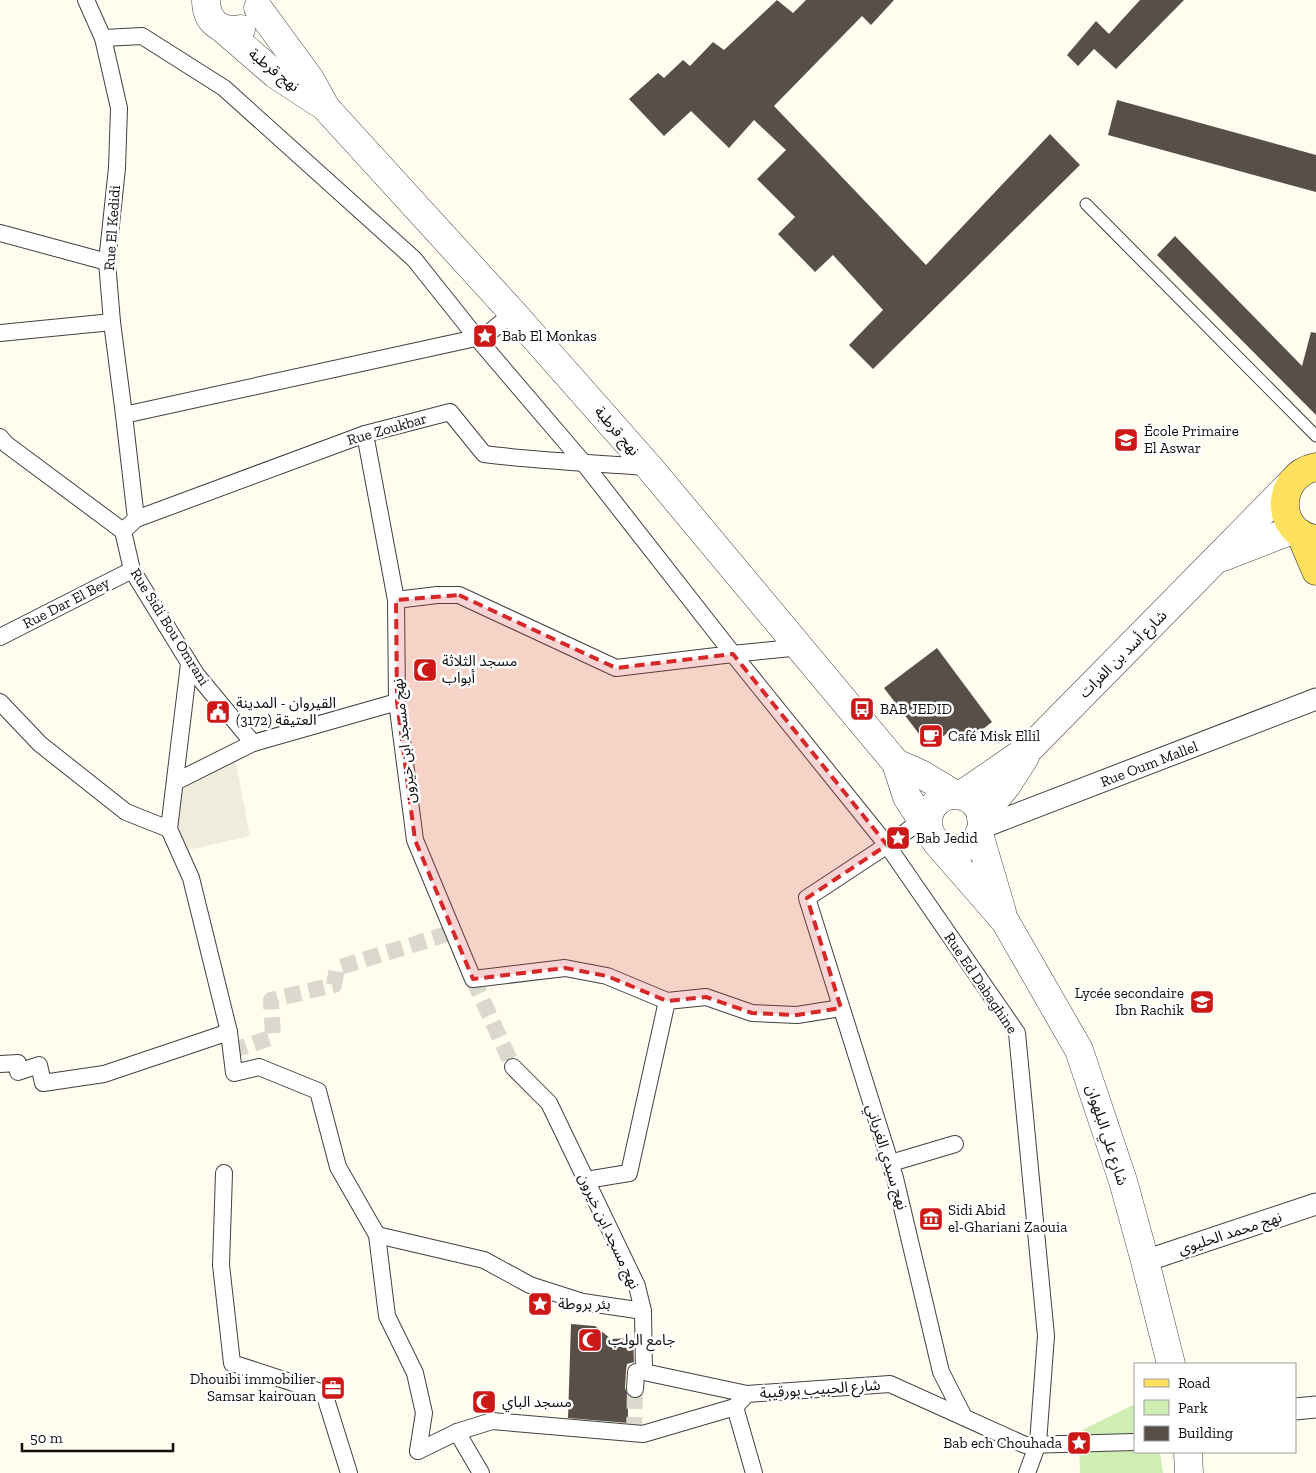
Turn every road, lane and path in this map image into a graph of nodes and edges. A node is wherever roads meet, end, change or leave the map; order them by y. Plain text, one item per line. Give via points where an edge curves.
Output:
1 (86, 0) edge
2 (202, 3) edge
3 (258, 4) edge
4 (223, 29) junction
5 (103, 38) junction
6 (326, 108) junction
7 (1086, 204) dead end
8 (0, 233) edge
9 (107, 262) junction
10 (514, 314) junction
11 (112, 322) junction
12 (0, 332) edge
13 (477, 338) junction
14 (124, 415) junction
15 (365, 434) junction
16 (0, 436) edge
17 (1316, 436) edge
18 (582, 462) junction
19 (649, 467) junction
20 (1308, 470) edge
21 (136, 519) junction
22 (123, 531) junction
23 (1304, 534) edge
24 (1215, 561) junction
25 (132, 570) junction
26 (1316, 570) edge
27 (396, 600) junction
28 (0, 637) edge
29 (800, 648) junction
30 (732, 654) junction
31 (190, 664) junction
32 (1316, 699) edge
33 (0, 702) edge
34 (397, 702) junction
35 (253, 743) junction
36 (1031, 747) junction
37 (896, 763) junction
38 (174, 782) junction
39 (957, 795) junction
40 (980, 826) junction
41 (169, 829) junction
42 (929, 832) junction
43 (887, 845) junction
44 (1005, 921) junction
45 (667, 1001) junction
46 (841, 1008) junction
47 (229, 1032) junction
48 (0, 1064) edge
49 (513, 1067) tunnel mouth
50 (955, 1144) dead end
51 (891, 1163) junction
52 (224, 1173) dead end
53 (586, 1180) junction
54 (1316, 1204) edge
55 (378, 1235) junction
56 (1145, 1261) junction
57 (643, 1311) junction
58 (1170, 1363) edge
59 (644, 1372) junction
60 (635, 1389) tunnel mouth
61 (747, 1394) junction
62 (736, 1407) junction
63 (1316, 1407) edge
64 (1296, 1409) edge
65 (964, 1417) junction
66 (457, 1432) junction
67 (1134, 1442) edge
68 (1038, 1443) junction
69 (1188, 1453) edge
70 (349, 1473) edge
71 (481, 1473) edge
72 (754, 1473) edge
73 (1027, 1473) edge
74 (1189, 1473) edge

1 - 5 street, Rue El Kedidi
2 - 4 street, نهج قرطبة via 209,17
3 - 4 street via 255,17 249,24 241,29
3 - 6 street, نهج قرطبة
4 - 6 street, نهج قرطبة via 276,74
5 - 9 street, Rue El Kedidi via 119,108 117,168
5 - 13 street, Rue Ed Dabaghine via 142,36 224,88 414,258
6 - 10 street, نهج قرطبة
7 - 17 lane
8 - 9 street
9 - 11 street, Rue El Kedidi
10 - 13 street via 485,336
10 - 19 street, نهج قرطبة
11 - 12 street
11 - 14 street, Rue El Kedidi
13 - 14 street
13 - 18 street, Rue Ed Dabaghine
14 - 21 street, Rue El Kedidi
15 - 18 street, Rue Zoukbar via 450,412 484,454
15 - 21 street, Rue Zoukbar
15 - 27 street, نهج مسجد ابن خيرون
16 - 22 street via 6,444
18 - 19 street, Rue Zoukbar
18 - 30 street, Rue Ed Dabaghine
19 - 29 street, نهج قرطبة
20 - 23 main road via 1284,503 1289,522
20 - 24 street, شارع أسد بن الفرات
21 - 22 street, Rue Zoukbar
22 - 25 street, Rue Sidi Bou Omrani
23 - 24 street
23 - 26 main road
24 - 36 street, شارع أسد بن الفرات
25 - 28 street, Rue Dar El Bey
25 - 31 street, Rue Sidi Bou Omrani
27 - 30 street via 459,595 616,668
27 - 34 street, نهج مسجد ابن خيرون
29 - 30 street
29 - 37 street, نهج قرطبة
30 - 43 street, Rue Ed Dabaghine
31 - 35 street, Rue Sidi Bou Omrani
31 - 38 street
32 - 40 street, Rue Oum Mallel
33 - 41 street via 40,744 126,812
34 - 35 street
34 - 45 street, نهج مسجد ابن خيرون via 415,840 473,979 565,968 607,976
35 - 38 street
36 - 39 street
36 - 40 street
37 - 39 street
37 - 42 street via 907,797
38 - 41 street
39 - 40 street via 978,807
39 - 42 street via 944,797 935,803 929,812
40 - 42 street via 973,842 955,849 946,848
40 - 44 street
41 - 47 street via 191,878
42 - 43 street
42 - 44 street
43 - 46 street, نهج سيدي الغرياني via 807,898
43 - 68 street, Rue Ed Dabaghine via 1017,1033 1046,1336
44 - 56 street, شارع علي البلهوان via 1079,1050 1123,1181
45 - 46 street via 706,997 752,1014 797,1015
45 - 53 street via 628,1173
46 - 51 street, نهج سيدي الغرياني
47 - 48 street via 104,1074 43,1083 39,1065 18,1072 18,1063
47 - 55 street via 234,1073 259,1067 318,1091 338,1167
49 - 53 street, نهج مسجد ابن خيرون via 549,1103
50 - 51 street
51 - 65 street, نهج سيدي الغرياني via 941,1372
52 - 70 street via 221,1265 232,1363 324,1393
53 - 57 street, نهج مسجد ابن خيرون via 637,1286
54 - 56 street, نهج محمد الحليوي
55 - 57 street via 484,1260 530,1285 584,1302
55 - 66 street via 387,1316 415,1373 424,1413 418,1451
56 - 58 street, شارع علي البلهوان
57 - 59 street, نهج مسجد ابن خيرون
59 - 60 street via 636,1372
59 - 61 street
61 - 62 street, شارع الحبيب بورقيبة
61 - 65 street, شارع الحبيب بورقيبة via 890,1384
62 - 66 street via 643,1434 492,1421
62 - 72 street
63 - 64 street
65 - 68 street, شارع الحبيب بورقيبة via 1025,1445
66 - 71 street
67 - 68 street, شارع الحبيب بورقيبة
68 - 73 street, Rue Ed Dabaghine
69 - 74 street

